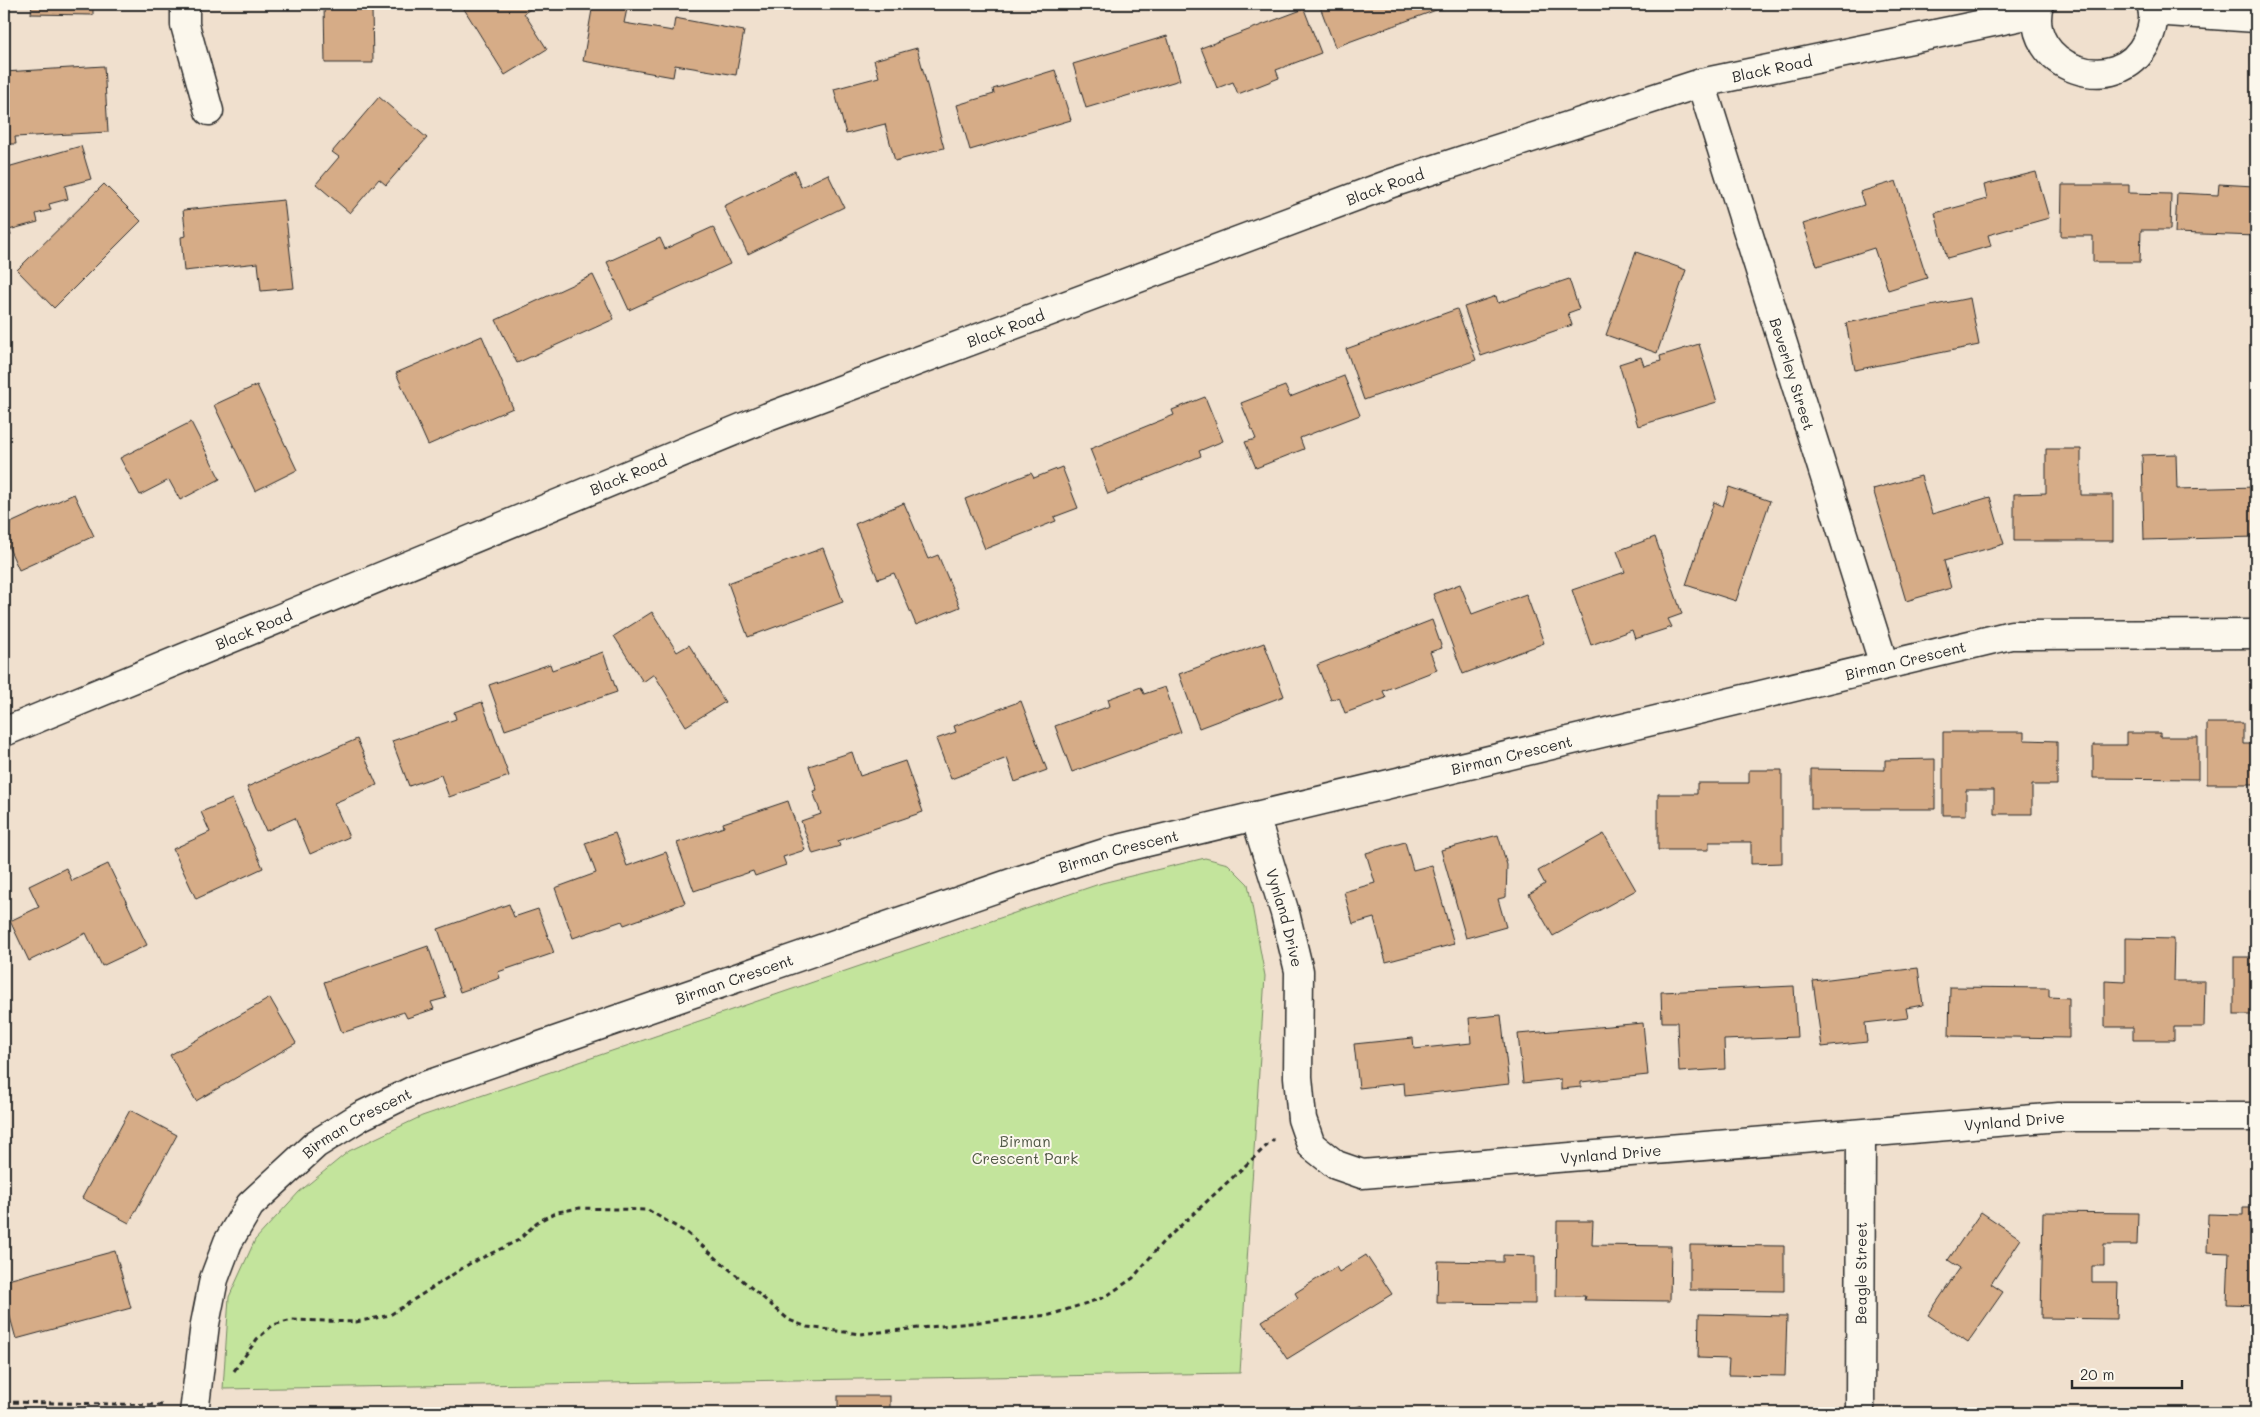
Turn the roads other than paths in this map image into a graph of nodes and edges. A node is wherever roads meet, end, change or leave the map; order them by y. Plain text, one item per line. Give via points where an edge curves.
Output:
1 (184, 4) edge
2 (2152, 7) edge
3 (2038, 8) edge
4 (2256, 18) edge
5 (1700, 83) junction
6 (209, 111) dead end
7 (2256, 634) edge
8 (1884, 665) junction
9 (4, 732) edge
10 (1255, 816) junction
11 (2256, 1116) edge
12 (1861, 1134) junction
13 (194, 1409) edge
14 (1860, 1413) edge

1 - 6 street via 185,25
2 - 3 street via 2152,31 2143,49 2129,63 2110,72 2093,74 2073,70 2050,53 2040,36
2 - 4 street
3 - 5 street, Black Road
5 - 8 street, Beverley Street
5 - 9 street, Black Road via 1392,183 768,417
7 - 8 street, Birman Crescent via 2011,635
8 - 10 street, Birman Crescent
10 - 12 street, Vynland Drive via 1299,971 1298,1077 1302,1119 1311,1145 1336,1165 1362,1174
10 - 13 street, Birman Crescent via 1114,850 1020,880 416,1089 361,1116 316,1144 250,1205 228,1242 214,1279
11 - 12 street, Vynland Drive via 2058,1117
12 - 14 street, Beagle Street

